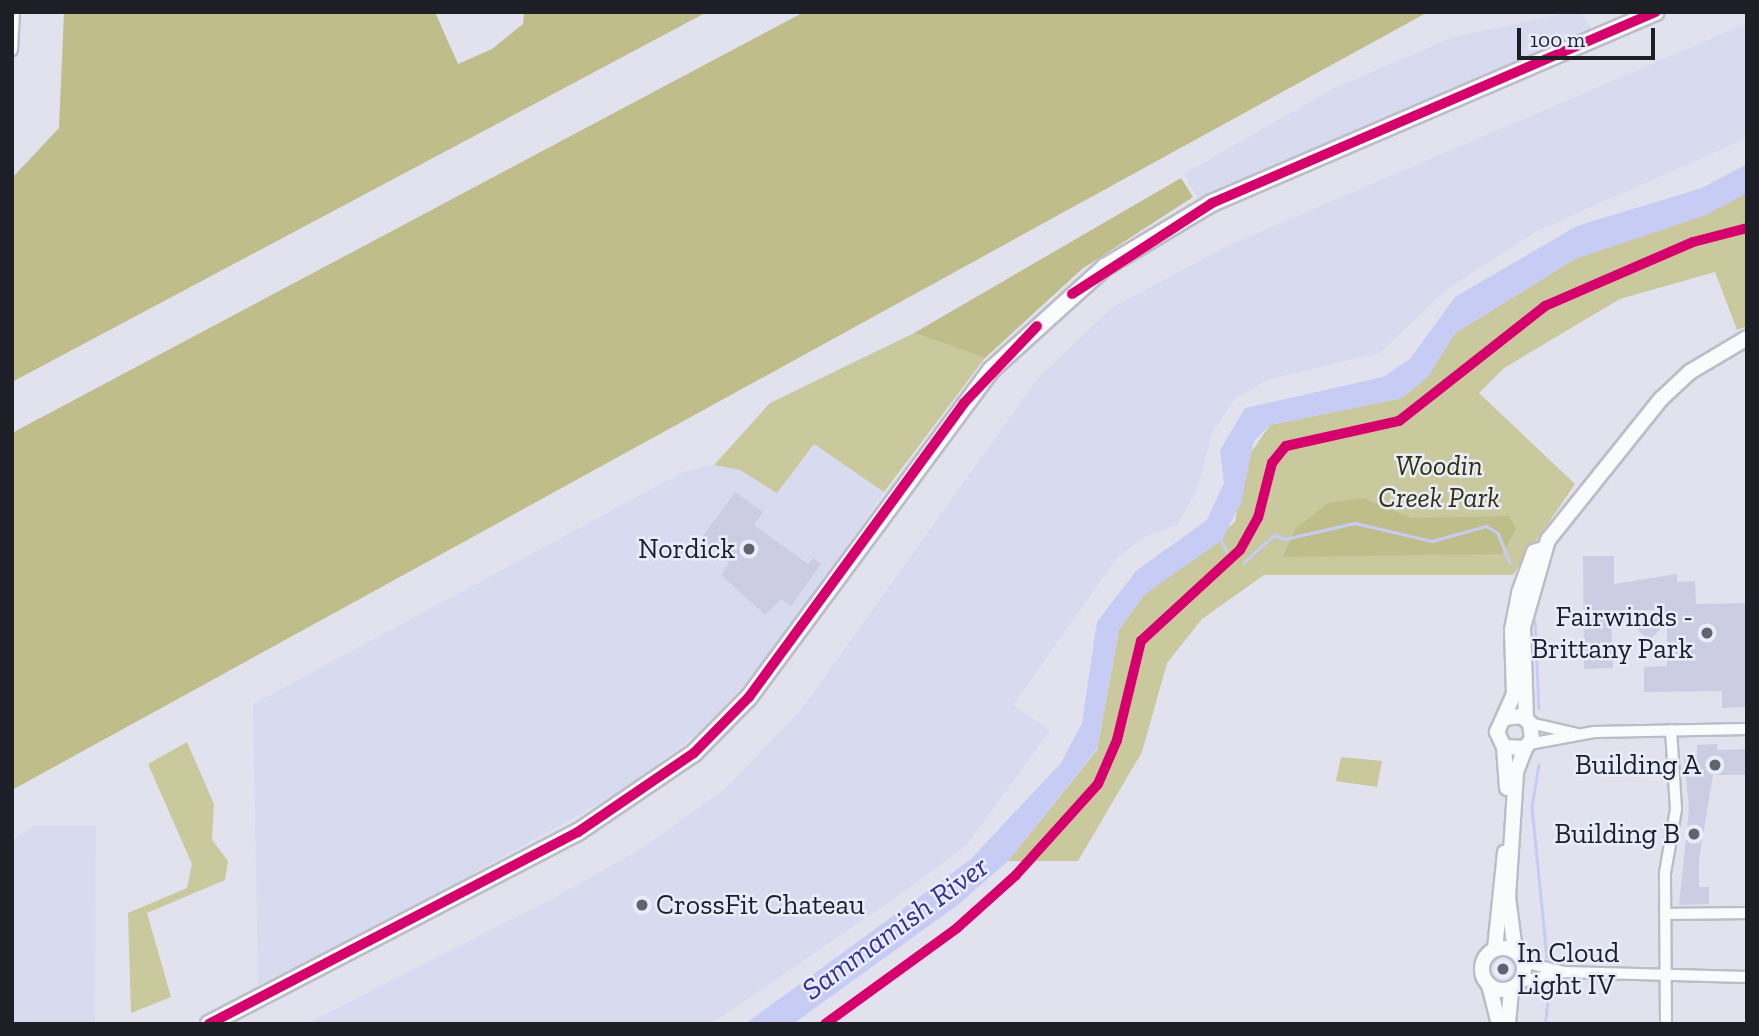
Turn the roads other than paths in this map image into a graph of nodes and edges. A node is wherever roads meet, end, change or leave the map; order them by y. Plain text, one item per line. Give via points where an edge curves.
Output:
1 (14, 12) edge
2 (1656, 12) edge
3 (12, 50) edge
4 (1747, 338) edge
5 (1543, 549) junction
6 (1505, 718) junction
7 (1528, 721) junction
8 (1747, 729) edge
9 (1671, 730) junction
10 (1577, 734) junction
11 (1527, 746) junction
12 (1504, 747) junction
13 (1747, 913) edge
14 (1665, 914) junction
15 (1495, 949) junction
16 (1519, 957) junction
17 (1564, 972) junction
18 (1665, 977) junction
19 (1747, 977) edge
20 (1489, 985) junction
21 (1516, 985) junction
22 (209, 1024) edge
23 (1499, 1024) edge
24 (1508, 1024) edge
25 (1666, 1024) edge

1 - 3 street
2 - 22 main road via 1212,203 1105,267 991,370 750,697 694,753 578,832
4 - 5 main road via 1690,372 1661,400
5 - 6 main road via 1534,552 1516,604 1514,694
5 - 7 main road via 1523,627
6 - 7 main road
6 - 12 main road via 1497,732
7 - 10 street
7 - 11 main road
8 - 9 street
9 - 10 street
9 - 14 street via 1676,808
10 - 11 street
11 - 12 main road
11 - 16 main road via 1516,772 1508,897
12 - 15 main road via 1507,830
13 - 14 street
14 - 18 street
15 - 16 main road
15 - 20 main road via 1482,965
16 - 17 street
16 - 21 main road
17 - 18 street
17 - 21 street
18 - 19 street
18 - 25 street
20 - 21 main road
20 - 23 main road
21 - 24 main road

